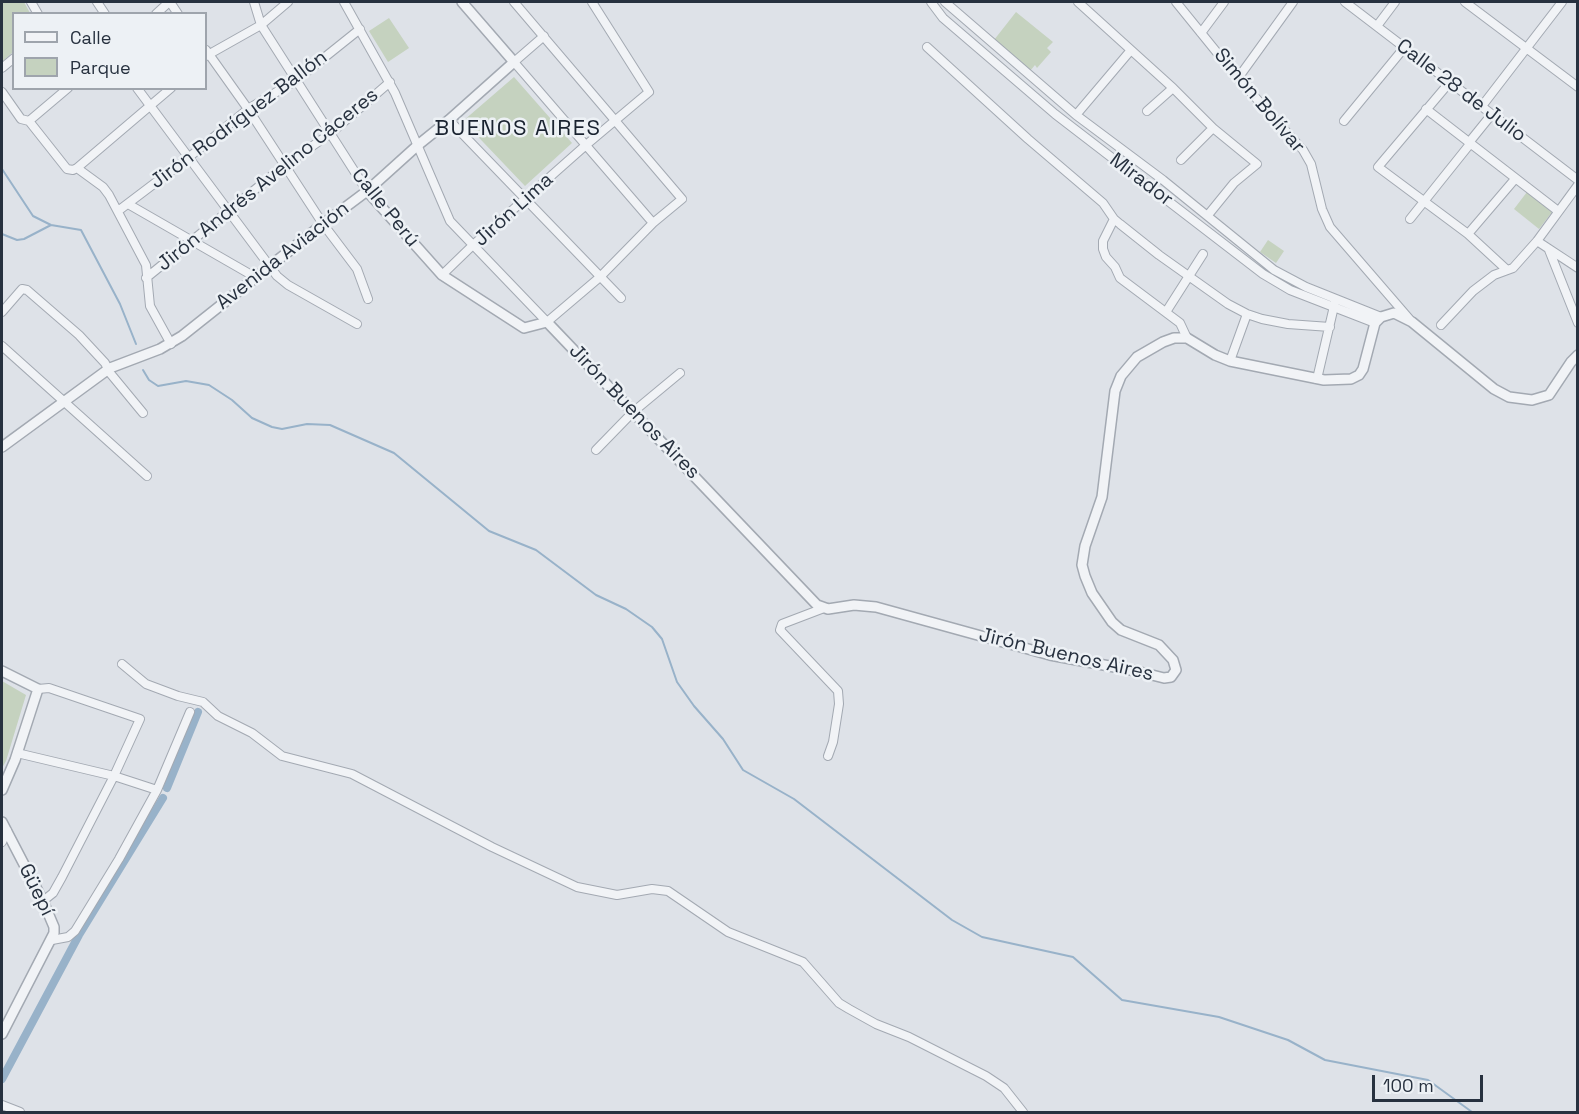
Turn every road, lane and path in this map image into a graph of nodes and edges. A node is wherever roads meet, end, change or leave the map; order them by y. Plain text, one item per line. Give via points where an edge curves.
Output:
1 (254, 2) edge
2 (288, 2) edge
3 (344, 2) edge
4 (462, 2) edge
5 (514, 2) edge
6 (592, 2) edge
7 (931, 2) edge
8 (945, 2) edge
9 (1078, 2) edge
10 (1176, 2) edge
11 (1224, 2) edge
12 (1293, 2) edge
13 (1345, 2) edge
14 (1395, 2) edge
15 (1465, 2) edge
16 (1562, 2) edge
17 (261, 25) junction
18 (1377, 26) junction
19 (360, 29) junction
20 (1202, 33) junction
21 (543, 36) junction
22 (927, 47) dead end
23 (1526, 47) junction
24 (1404, 48) junction
25 (1131, 50) junction
26 (207, 52) edge
27 (207, 54) edge
28 (514, 62) junction
29 (1236, 76) junction
30 (295, 81) junction
31 (390, 82) junction
32 (1449, 83) junction
33 (1578, 87) edge
34 (1173, 88) junction
35 (66, 90) edge
36 (138, 90) edge
37 (169, 90) edge
38 (2, 92) edge
39 (1482, 106) junction
40 (151, 107) junction
41 (248, 108) junction
42 (1426, 109) junction
43 (1147, 111) dead end
44 (1492, 114) junction
45 (1076, 115) junction
46 (616, 119) junction
47 (449, 120) junction
48 (29, 121) junction
49 (1344, 121) dead end
50 (1213, 128) junction
51 (331, 134) junction
52 (1470, 144) junction
53 (418, 145) junction
54 (586, 145) junction
55 (188, 158) junction
56 (1181, 160) dead end
57 (284, 166) junction
58 (77, 168) junction
59 (1515, 179) junction
60 (1578, 180) edge
61 (1578, 185) edge
62 (367, 191) junction
63 (525, 199) junction
64 (1423, 200) junction
65 (128, 204) junction
66 (118, 211) junction
67 (228, 211) junction
68 (1558, 211) junction
69 (1208, 215) junction
70 (1114, 219) junction
71 (1410, 219) dead end
72 (653, 223) junction
73 (323, 224) junction
74 (1468, 234) junction
75 (191, 239) junction
76 (1537, 241) junction
77 (473, 245) junction
78 (1549, 250) junction
79 (1203, 254) dead end
80 (269, 266) junction
81 (1578, 268) edge
82 (1507, 270) junction
83 (442, 275) junction
84 (1189, 276) junction
85 (255, 277) junction
86 (600, 277) junction
87 (146, 278) junction
88 (621, 298) dead end
89 (368, 299) dead end
90 (1334, 302) junction
91 (2, 312) edge
92 (1166, 312) junction
93 (1247, 314) junction
94 (1378, 320) junction
95 (547, 322) junction
96 (1412, 322) junction
97 (1578, 323) edge
98 (357, 324) dead end
99 (1442, 325) dead end
100 (1330, 327) junction
101 (1187, 338) junction
102 (171, 344) junction
103 (2, 346) edge
104 (1578, 355) edge
105 (1230, 361) junction
106 (110, 368) junction
107 (680, 373) dead end
108 (1317, 379) junction
109 (63, 402) junction
110 (633, 412) junction
111 (143, 413) dead end
112 (3, 443) edge
113 (596, 450) dead end
114 (147, 476) dead end
115 (824, 608) junction
116 (122, 664) dead end
117 (2, 671) edge
118 (38, 693) junction
119 (190, 712) dead end
120 (17, 753) junction
121 (828, 756) dead end
122 (114, 776) junction
123 (2, 790) edge
124 (157, 790) junction
125 (2, 822) edge
126 (7, 831) junction
127 (2, 842) edge
128 (43, 901) junction
129 (52, 940) junction
130 (2, 1034) edge
131 (2, 1105) edge
132 (20, 1113) edge
133 (1023, 1113) edge

1 - 17 street, Calle Perú
2 - 17 street
3 - 19 street, Jirón Buenos Aires
4 - 28 street
5 - 21 street
6 - 46 street, Jirón Lima via 649,92
7 - 90 street, Mirador via 943,18 1055,114 1263,274 1290,290
8 - 45 street, Mirador
9 - 25 street
10 - 20 street, Simón Bolívar
11 - 20 street
12 - 29 street
13 - 18 street, Calle 28 de Julio
14 - 18 street
15 - 23 street
16 - 23 street
17 - 26 street
17 - 30 street, Calle Perú
18 - 24 street, Calle 28 de Julio
19 - 30 street, Jirón Rodríguez Ballón
19 - 31 street, Jirón Buenos Aires
20 - 29 street, Simón Bolívar
21 - 28 street, Avenida Aviación
21 - 46 street
22 - 70 street via 1103,203
23 - 33 street
23 - 39 street
24 - 32 street, Calle 28 de Julio
24 - 49 street
25 - 34 street
25 - 45 street
27 - 41 street
28 - 47 street, Avenida Aviación
28 - 54 street
29 - 96 street, Simón Bolívar via 1303,150 1330,227
30 - 41 street, Jirón Rodríguez Ballón
30 - 51 street, Calle Perú
31 - 51 street, Jirón Andrés Avelino Cáceres
31 - 53 street, Jirón Buenos Aires
32 - 39 street, Calle 28 de Julio
32 - 42 street
34 - 43 street
34 - 50 street
35 - 48 street
36 - 40 street
37 - 40 street
38 - 48 street via 21,119
39 - 44 street, Calle 28 de Julio
40 - 55 street
40 - 58 street
41 - 55 street, Jirón Rodríguez Ballón
41 - 57 street
42 - 52 street
42 - 64 street via 1378,167
44 - 52 street
44 - 60 street, Calle 28 de Julio
45 - 69 street, Mirador
46 - 54 street, Jirón Lima
46 - 72 street via 682,199
47 - 53 street, Avenida Aviación
47 - 63 street
48 - 58 street via 67,169
50 - 56 street
50 - 69 street via 1257,164 1234,183
51 - 57 street, Jirón Andrés Avelino Cáceres
51 - 62 street, Calle Perú
52 - 59 street
52 - 64 street
53 - 62 street, Avenida Aviación
53 - 77 street, Jirón Buenos Aires via 450,220
54 - 63 street, Jirón Lima
54 - 72 street
55 - 65 street, Jirón Rodríguez Ballón
55 - 67 street
57 - 67 street, Jirón Andrés Avelino Cáceres
57 - 73 street
58 - 66 street via 103,187
59 - 68 street
59 - 74 street
61 - 68 street
62 - 73 street, Avenida Aviación
62 - 83 street, Calle Perú
63 - 77 street, Jirón Lima
63 - 86 street
64 - 71 street
64 - 74 street
65 - 66 street, Jirón Rodríguez Ballón
65 - 75 street
66 - 87 street via 146,266
67 - 75 street, Jirón Andrés Avelino Cáceres
67 - 80 street
68 - 76 street
69 - 90 street, Mirador via 1281,274
70 - 84 street
70 - 92 street via 1103,241 1106,256 1120,278
72 - 86 street
73 - 80 street, Avenida Aviación
73 - 89 street via 357,269
74 - 82 street
75 - 85 street
75 - 87 street, Jirón Andrés Avelino Cáceres
76 - 78 street
76 - 82 street
77 - 83 street, Jirón Lima
77 - 95 street, Jirón Buenos Aires
78 - 81 street
78 - 97 street
79 - 84 street
80 - 85 street, Avenida Aviación
80 - 98 street via 288,285
82 - 99 street via 1473,291
83 - 95 street, Calle Perú via 520,326 528,328
84 - 92 street
84 - 93 street
85 - 102 street, Avenida Aviación
86 - 88 street
86 - 95 street
87 - 102 street via 153,313
90 - 94 street, Mirador
90 - 100 street
91 - 106 street via 22,289 27,290
92 - 101 street via 1180,323
93 - 100 street via 1288,324
93 - 105 street
94 - 96 street via 1398,314
94 - 108 street via 1359,375 1342,381
95 - 110 street, Jirón Buenos Aires
96 - 104 street via 1494,389 1514,398 1532,400 1549,395
100 - 108 street
101 - 105 street
101 - 115 street, Jirón Buenos Aires via 1173,338 1137,357 1119,381 1102,497 1082,560 1088,583 1112,622 1166,650 1176,664 1171,676 1164,678 1056,656 876,607
102 - 106 street, Avenida Aviación
103 - 109 street
105 - 108 street
106 - 109 street, Avenida Aviación
106 - 111 street via 110,374
107 - 110 street
109 - 112 street, Avenida Aviación
109 - 114 street
110 - 113 street
110 - 115 street, Jirón Buenos Aires via 812,601
115 - 121 street via 782,624 780,630 838,691
116 - 133 street via 146,684 203,702 218,716 252,733 282,756 352,774 492,847 578,886 617,895 652,889 668,891 728,932 803,962 832,996 849,1009 986,1076 1004,1088
117 - 118 street
118 - 120 street
118 - 122 street via 49,688 140,719
119 - 124 street
120 - 122 street
120 - 123 street
122 - 124 street
122 - 128 street via 53,893
124 - 129 street via 75,931 68,937
125 - 126 street, Güepí
126 - 127 street
126 - 128 street, Güepí
128 - 129 street, Güepí via 54,927
129 - 130 street
131 - 132 street

